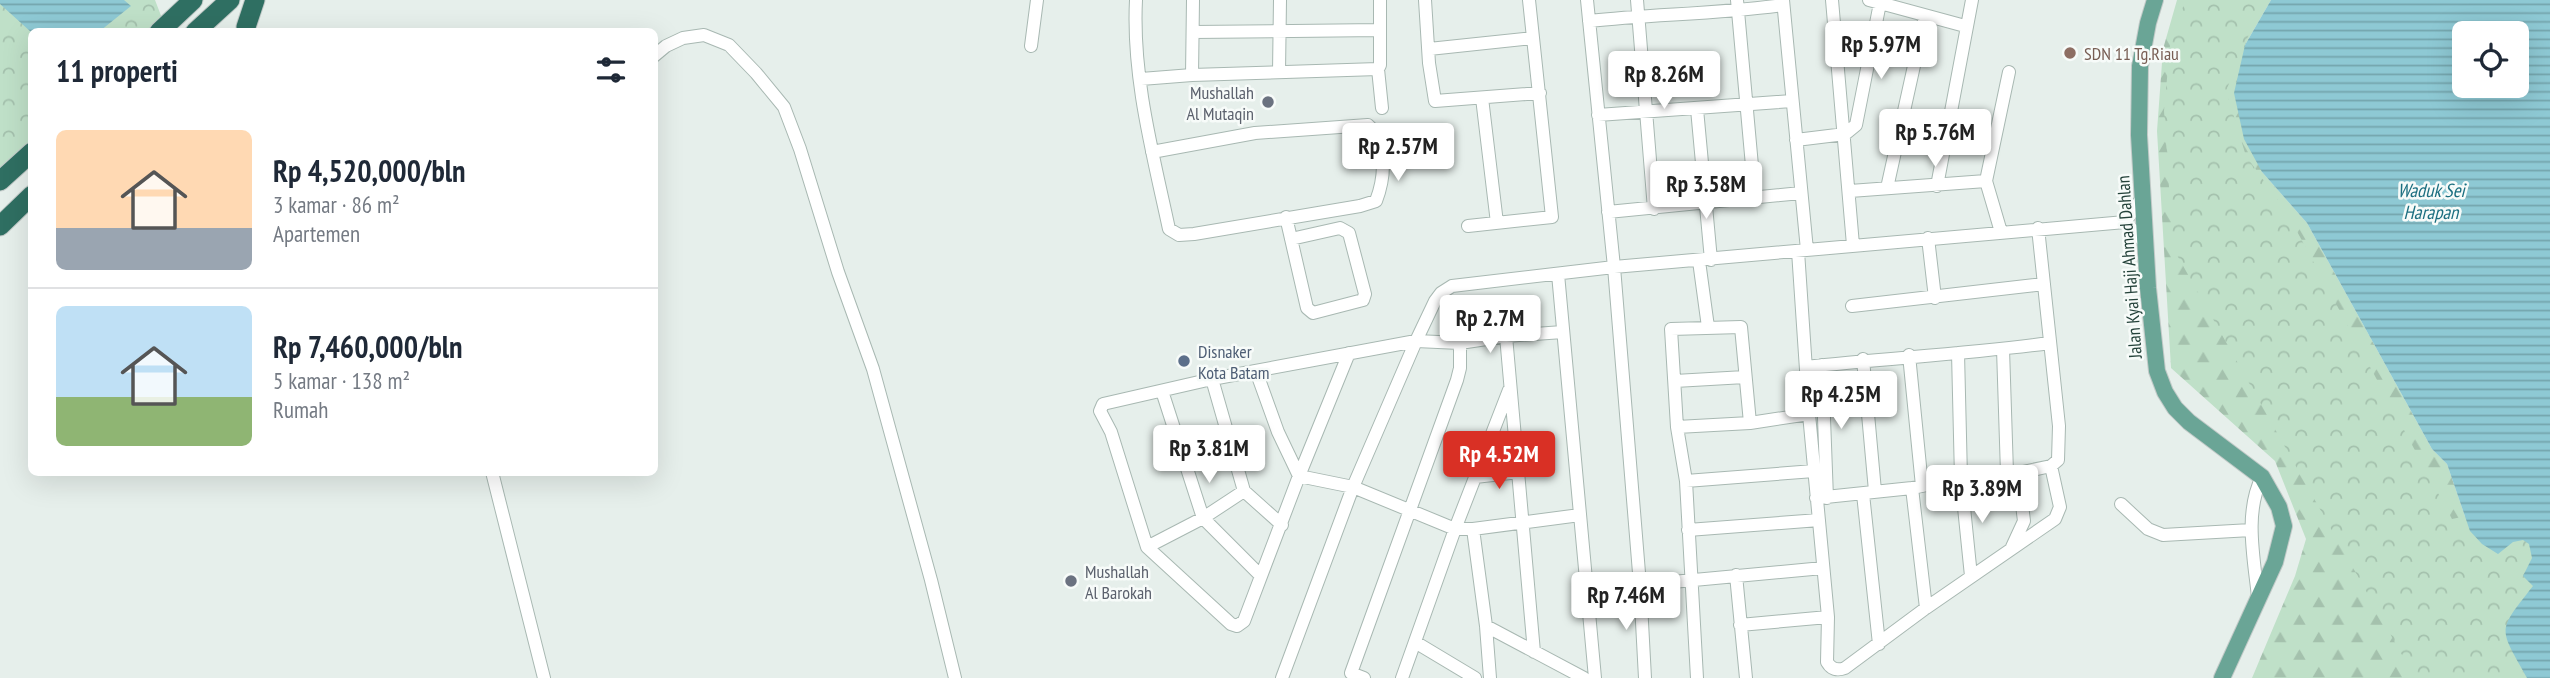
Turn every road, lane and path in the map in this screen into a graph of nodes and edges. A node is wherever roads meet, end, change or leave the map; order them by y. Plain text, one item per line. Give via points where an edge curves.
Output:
1 (193, 0) edge
2 (255, 0) edge
3 (1037, 0) edge
4 (1136, 0) edge
5 (1194, 0) edge
6 (1280, 0) edge
7 (1380, 0) edge
8 (1425, 0) edge
9 (1529, 0) edge
10 (1587, 0) edge
11 (1637, 0) edge
12 (1832, 0) edge
13 (1972, 0) edge
14 (2155, 0) edge
15 (227, 1) edge
16 (1874, 2) edge
17 (1783, 3) edge
18 (1687, 6) edge
19 (1738, 6) edge
20 (1639, 16) junction
21 (1925, 16) junction
22 (1589, 21) junction
23 (1965, 26) junction
24 (163, 28) edge
25 (199, 28) edge
26 (247, 28) edge
27 (248, 28) edge
28 (1279, 30) junction
29 (1380, 30) junction
30 (1193, 32) junction
31 (1533, 38) junction
32 (1031, 47) dead end
33 (1429, 49) junction
34 (658, 53) edge
35 (1378, 69) junction
36 (1279, 72) junction
37 (2009, 72) dead end
38 (1192, 75) junction
39 (1141, 79) junction
40 (1540, 93) junction
41 (1482, 98) junction
42 (1793, 101) junction
43 (1745, 105) junction
44 (1382, 108) dead end
45 (1697, 109) junction
46 (1647, 113) junction
47 (1598, 115) junction
48 (1845, 134) junction
49 (1797, 140) junction
50 (1152, 152) junction
51 (28, 156) edge
52 (0, 181) edge
53 (1986, 181) junction
54 (1937, 186) junction
55 (1886, 188) junction
56 (1850, 191) junction
57 (1801, 193) junction
58 (2142, 198) junction
59 (28, 199) edge
60 (1755, 199) junction
61 (1705, 204) junction
62 (1654, 209) junction
63 (1608, 212) junction
64 (1286, 217) junction
65 (2125, 222) junction
66 (1497, 223) junction
67 (0, 226) edge
68 (1468, 226) dead end
69 (2038, 228) junction
70 (2001, 232) junction
71 (1928, 238) junction
72 (1291, 239) junction
73 (2145, 243) junction
74 (1853, 245) junction
75 (1802, 251) junction
76 (1705, 260) junction
77 (1614, 267) junction
78 (1558, 274) junction
79 (2044, 284) junction
80 (1935, 298) junction
81 (1852, 306) dead end
82 (1708, 327) junction
83 (1563, 332) junction
84 (1506, 336) junction
85 (1416, 341) junction
86 (1460, 343) junction
87 (2050, 343) junction
88 (2003, 349) junction
89 (1349, 353) junction
90 (1958, 353) junction
91 (1909, 355) junction
92 (1863, 359) junction
93 (1822, 365) junction
94 (1806, 367) junction
95 (1256, 371) junction
96 (1745, 377) junction
97 (1212, 379) junction
98 (1675, 381) junction
99 (1510, 387) junction
100 (1162, 391) junction
101 (1809, 414) junction
102 (1751, 423) junction
103 (1677, 427) junction
104 (2051, 466) junction
105 (1814, 471) junction
106 (1519, 472) junction
107 (2012, 473) junction
108 (1299, 475) junction
109 (493, 476) edge
110 (1475, 477) junction
111 (2262, 477) junction
112 (1961, 478) junction
113 (1686, 481) junction
114 (1353, 487) junction
115 (1917, 487) junction
116 (1244, 491) junction
117 (1869, 493) junction
118 (1822, 498) junction
119 (2121, 504) dead end
120 (1409, 511) junction
121 (1580, 515) junction
122 (1203, 518) junction
123 (1819, 520) junction
124 (1523, 521) junction
125 (1282, 525) junction
126 (1455, 528) junction
127 (1472, 528) junction
128 (1688, 530) junction
129 (2251, 530) junction
130 (1147, 547) junction
131 (2010, 550) junction
132 (1823, 568) junction
133 (1736, 575) junction
134 (1261, 576) junction
135 (1971, 576) junction
136 (1692, 579) junction
137 (1640, 585) junction
138 (2259, 598) junction
139 (1926, 608) junction
140 (1828, 617) junction
141 (1740, 625) junction
142 (1486, 626) junction
143 (1415, 642) junction
144 (1879, 644) junction
145 (1534, 652) junction
146 (544, 678) edge
147 (955, 678) edge
148 (1282, 678) edge
149 (1364, 678) edge
150 (1402, 678) edge
151 (1475, 678) edge
152 (1490, 678) edge
153 (1584, 678) edge
154 (1595, 678) edge
155 (1645, 678) edge
156 (1697, 678) edge
157 (1745, 678) edge
158 (2222, 678) edge

1 - 24 highway
2 - 27 highway
3 - 32 street
4 - 39 street via 1135,47
5 - 30 street
6 - 28 street
7 - 29 street
8 - 33 street
9 - 31 street
10 - 22 street
11 - 20 street
12 - 48 street
13 - 23 street
14 - 58 main road, Jalan Kyai Haji Ahmad Dahlan via 2139,82
15 - 25 highway
15 - 26 street
16 - 21 street
16 - 48 street via 1856,125
17 - 19 street
17 - 42 street
18 - 19 street
18 - 20 street
19 - 43 street
20 - 22 street
20 - 46 street
21 - 23 street
21 - 55 street
22 - 47 street
23 - 54 street
28 - 29 street
28 - 30 street
28 - 36 street
29 - 35 street
30 - 38 street
31 - 33 street
31 - 40 street
33 - 41 street via 1435,101
34 - 147 street via 674,42 704,34 729,45 785,107 873,369
35 - 36 street
35 - 44 street
36 - 38 street
37 - 53 street
38 - 39 street
39 - 50 street
40 - 41 street
40 - 66 street via 1552,217
41 - 66 street
42 - 43 street
42 - 49 street
43 - 45 street
43 - 60 street
45 - 46 street
45 - 61 street
46 - 47 street
46 - 62 street
47 - 63 street
48 - 49 street
48 - 56 street
49 - 57 street
50 - 64 street via 1169,229 1179,235
50 - 64 street via 1269,132 1368,125 1376,132 1382,153 1376,201
51 - 52 highway
53 - 54 street
53 - 70 street
54 - 55 street
55 - 56 street
56 - 74 street
57 - 60 street
57 - 75 street
58 - 65 street
58 - 73 main road, Jalan Kyai Haji Ahmad Dahlan
59 - 67 highway
60 - 61 street
61 - 62 street
61 - 76 street
62 - 63 street
63 - 77 street
64 - 72 street
65 - 69 street
65 - 73 street
66 - 68 street
69 - 70 street
69 - 79 street
70 - 71 street
71 - 74 street
71 - 80 street
72 - 72 street via 1312,313 1363,300 1365,293 1346,230
73 - 111 main road, Jalan Kyai Haji Ahmad Dahlan via 2153,352 2165,392 2189,422
74 - 75 street
75 - 76 street
75 - 94 street
76 - 77 street
76 - 82 street
77 - 78 street
77 - 137 street
78 - 83 street
78 - 85 street via 1452,286 1435,301
79 - 80 street
79 - 87 street
80 - 81 street
82 - 96 street via 1741,327
82 - 98 street via 1671,329
83 - 84 street
83 - 121 street
84 - 86 street
84 - 99 street
85 - 86 street
85 - 89 street
85 - 114 street
86 - 120 street via 1457,380
87 - 88 street
87 - 104 street via 2059,445 2058,460
88 - 90 street
88 - 107 street
89 - 95 street
89 - 108 street
90 - 91 street
90 - 112 street
91 - 92 street
91 - 115 street
92 - 93 street
92 - 117 street
93 - 94 street
93 - 118 street
94 - 101 street
95 - 97 street
95 - 108 street
96 - 98 street
96 - 102 street
97 - 100 street
97 - 116 street
98 - 103 street
99 - 106 street
99 - 110 street
100 - 122 street
100 - 130 street via 1103,404 1100,411 1111,432
101 - 102 street
101 - 105 street
102 - 103 street
103 - 113 street
104 - 107 street
104 - 131 street via 2060,507 2055,519
105 - 113 street
105 - 118 street
106 - 110 street
106 - 124 street
107 - 112 street
107 - 131 street via 2024,521
108 - 114 street
108 - 125 street
109 - 146 street
110 - 126 street
111 - 129 street via 2255,493
111 - 138 main road, Jalan Kyai Haji Ahmad Dahlan via 2284,526
112 - 115 street
112 - 135 street
113 - 128 street
114 - 120 street
114 - 148 street
115 - 117 street
115 - 139 street
116 - 122 street
116 - 125 street
117 - 118 street
117 - 144 street
118 - 123 street
119 - 129 street via 2163,536
120 - 126 street
120 - 149 street via 1351,673
121 - 124 street
121 - 154 street
122 - 130 street
122 - 134 street
123 - 128 street
123 - 132 street
124 - 127 street
124 - 145 street
125 - 134 street
126 - 127 street
126 - 143 street
127 - 142 street
128 - 136 street
129 - 138 street
130 - 134 street via 1237,626 1244,621
131 - 135 street
132 - 133 street
132 - 140 street
133 - 136 street
133 - 141 street
135 - 139 street
136 - 137 street
136 - 156 street
137 - 155 street
138 - 158 main road, Jalan Kyai Haji Ahmad Dahlan
139 - 144 street
140 - 141 street
140 - 144 street via 1827,662 1835,669 1845,668
141 - 157 street
142 - 145 street
142 - 152 street
143 - 150 street
143 - 151 street
145 - 153 street

